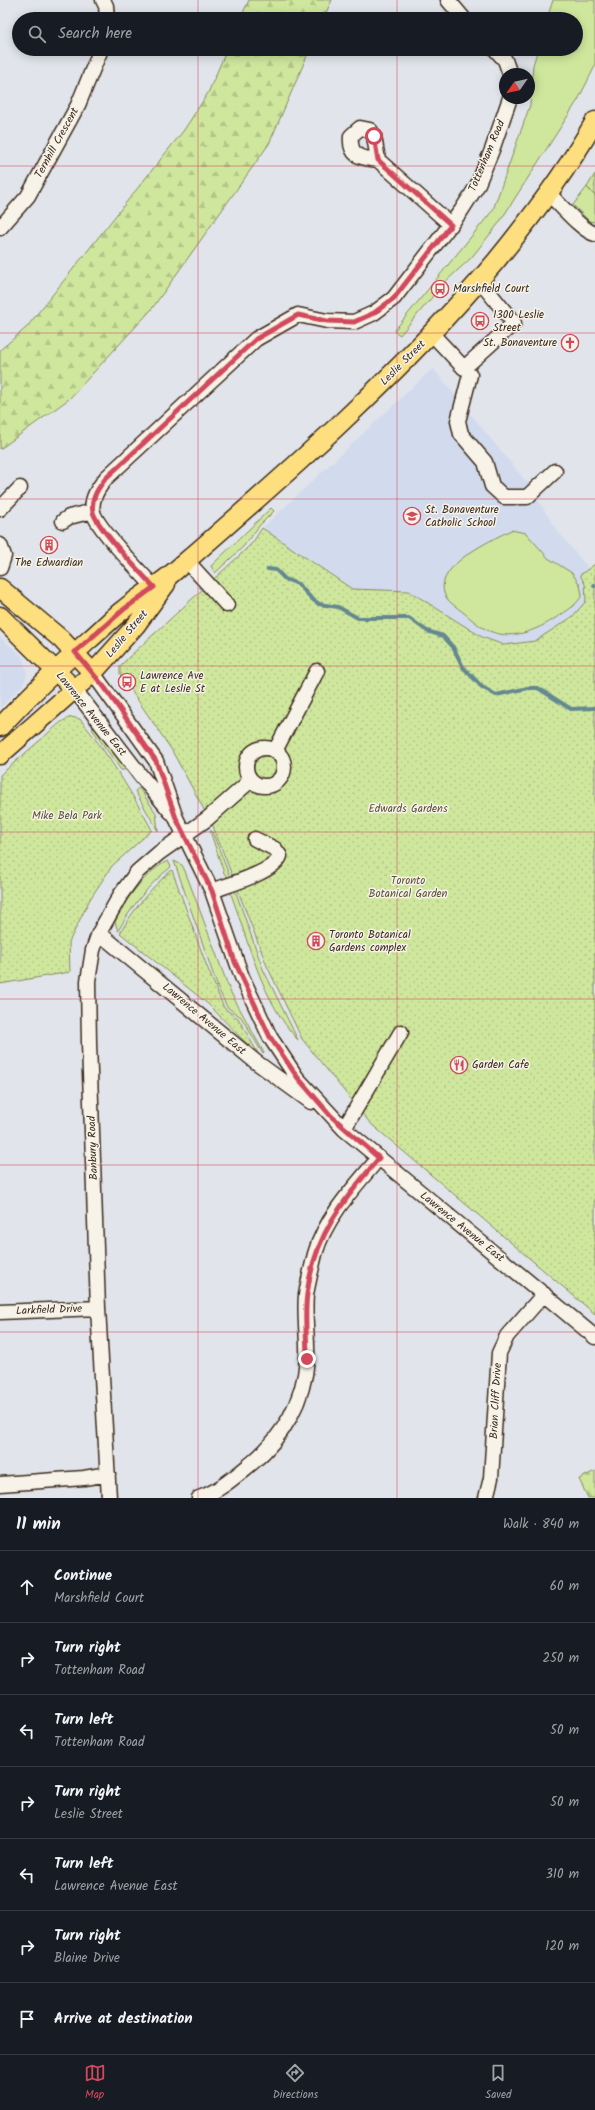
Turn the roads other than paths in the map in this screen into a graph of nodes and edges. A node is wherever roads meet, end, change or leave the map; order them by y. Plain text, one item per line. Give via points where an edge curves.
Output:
1 (103, 0) edge
2 (448, 0) edge
3 (106, 12) edge
4 (458, 12) edge
5 (98, 56) edge
6 (501, 56) edge
7 (508, 68) edge
8 (508, 104) edge
9 (595, 121) edge
10 (378, 160) dead end
11 (548, 194) junction
12 (451, 225) junction
13 (582, 225) junction
14 (0, 228) edge
15 (595, 234) edge
16 (595, 246) edge
17 (479, 280) junction
18 (432, 334) junction
19 (470, 375) dead end
20 (555, 471) dead end
21 (20, 488) dead end
22 (0, 509) edge
23 (93, 511) junction
24 (63, 521) dead end
25 (0, 545) edge
26 (180, 566) junction
27 (0, 568) edge
28 (154, 587) junction
29 (0, 588) edge
30 (227, 605) dead end
31 (0, 616) edge
32 (75, 652) junction
33 (56, 669) junction
34 (317, 671) dead end
35 (93, 673) junction
36 (75, 690) junction
37 (0, 727) edge
38 (275, 751) junction
39 (0, 755) edge
40 (250, 781) junction
41 (176, 818) junction
42 (186, 835) junction
43 (255, 839) dead end
44 (212, 891) junction
45 (99, 933) junction
46 (401, 1032) dead end
47 (331, 1116) junction
48 (344, 1129) junction
49 (379, 1158) junction
50 (544, 1294) junction
51 (98, 1308) junction
52 (0, 1312) edge
53 (595, 1337) edge
54 (108, 1474) junction
55 (0, 1484) edge
56 (109, 1498) edge
57 (199, 1498) edge
58 (486, 1498) edge

1 - 3 street
2 - 4 street
5 - 14 street, Ternhill Crescent via 78,105 28,196
6 - 7 street
8 - 12 street, Tottenham Road via 482,175
9 - 11 main road, Leslie Street
10 - 12 street
11 - 13 street
11 - 17 main road, Leslie Street via 534,215
12 - 23 street, Tottenham Road via 394,298 374,313 354,322 327,321 298,315 256,339 106,478 96,491
13 - 15 street
13 - 16 street
17 - 18 main road, Leslie Street
17 - 18 street via 514,323 464,368
18 - 26 main road, Leslie Street via 356,410
19 - 20 street via 458,421 461,434 485,462 492,486 504,498 527,497
21 - 22 street
23 - 24 street
23 - 28 street via 100,525
25 - 27 street via 4,556
26 - 28 main road, Leslie Street
26 - 30 street
26 - 35 main road, Leslie Street via 136,625
28 - 32 main road, Leslie Street
29 - 32 main road, Lawrence Avenue East
31 - 33 main road, Lawrence Avenue East
32 - 33 main road, Leslie Street
32 - 35 main road, Lawrence Avenue East
33 - 36 main road, Lawrence Avenue East
33 - 37 main road, Leslie Street
34 - 38 street
35 - 36 main road, Leslie Street
35 - 41 street, Lawrence Avenue East via 156,761
36 - 39 main road, Leslie Street
36 - 41 street, Lawrence Avenue East
38 - 40 street via 262,748 251,753 245,764
38 - 40 street via 284,766 284,772 278,782 264,787
40 - 42 street, Banbury Road
41 - 42 street, Lawrence Avenue East
42 - 44 street, Lawrence Avenue East
42 - 45 street, Banbury Road via 137,872
43 - 44 street via 276,850 280,855 278,861 263,871
44 - 47 street, Lawrence Avenue East via 235,962 270,1037 298,1078
45 - 47 street, Lawrence Avenue East via 256,1062
45 - 51 street, Banbury Road via 93,950 88,981
46 - 48 street
47 - 48 street, Lawrence Avenue East
48 - 49 street, Lawrence Avenue East
49 - 50 street, Lawrence Avenue East
49 - 57 street via 332,1217 315,1252 306,1295 307,1359 304,1382 285,1428 265,1452 240,1473
50 - 53 street, Lawrence Avenue East
50 - 58 street, Brian Cliff Drive via 507,1336 499,1354 491,1478
51 - 52 street, Larkfield Drive
51 - 54 street, Banbury Road
54 - 55 street
54 - 56 street, Banbury Road

